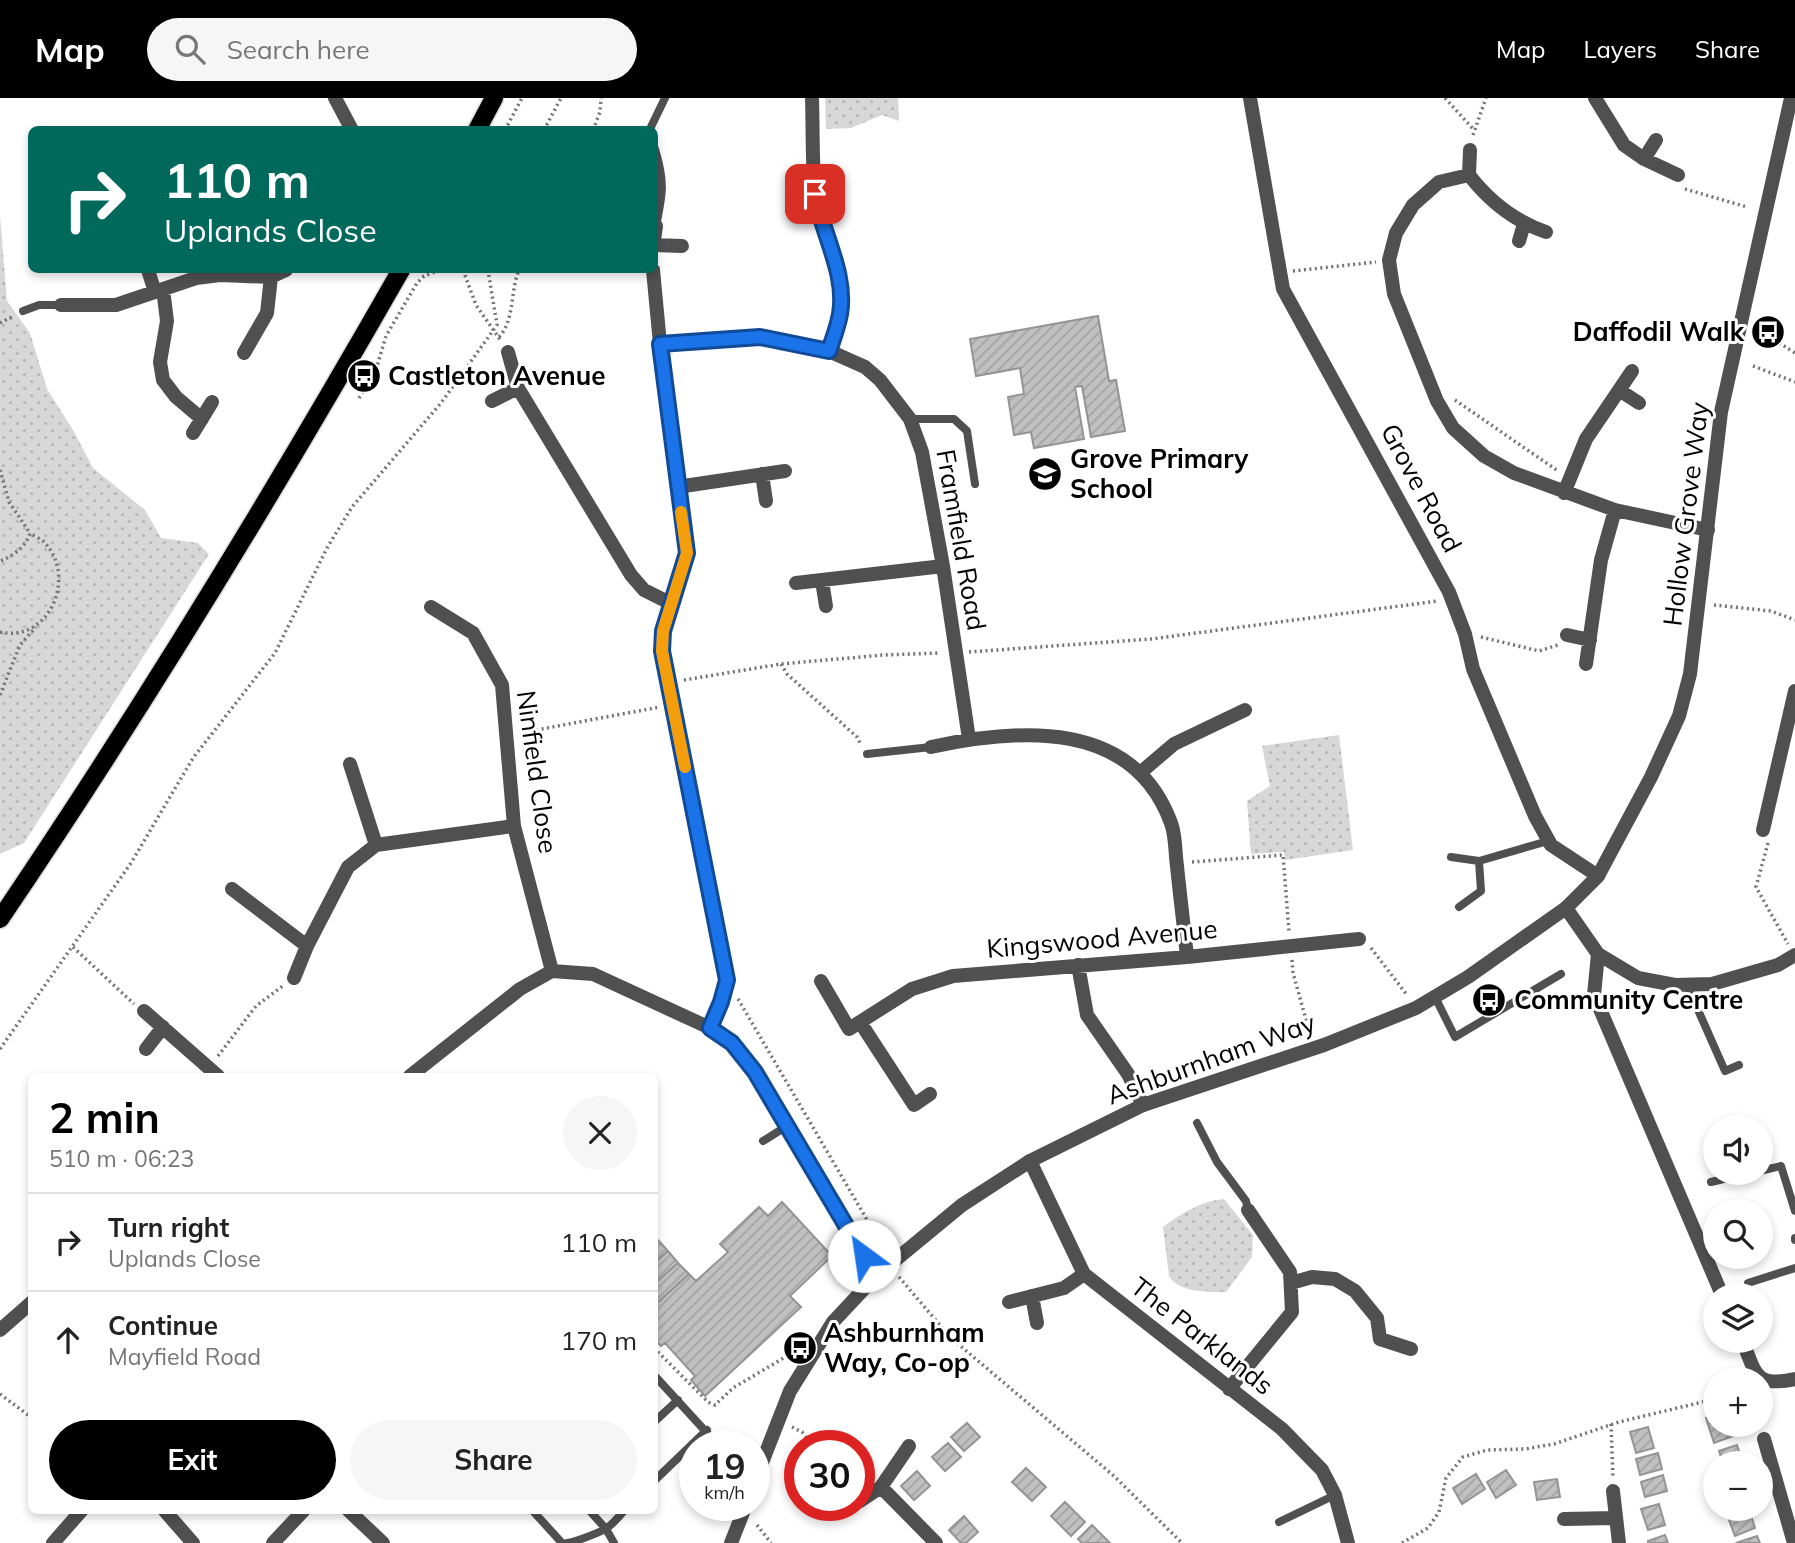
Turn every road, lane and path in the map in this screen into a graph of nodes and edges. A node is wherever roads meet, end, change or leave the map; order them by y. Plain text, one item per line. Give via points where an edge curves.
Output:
1 (335, 98) edge
2 (494, 98) edge
3 (522, 98) edge
4 (561, 98) edge
5 (601, 98) edge
6 (665, 98) edge
7 (812, 98) edge
8 (1250, 98) edge
9 (1445, 98) edge
10 (1486, 98) edge
11 (1595, 98) edge
12 (1791, 98) edge
13 (350, 126) edge
14 (479, 126) edge
15 (507, 126) edge
16 (546, 126) edge
17 (595, 126) edge
18 (651, 126) edge
19 (1790, 129) edge
20 (1474, 130) junction
21 (1656, 141) dead end
22 (1470, 150) joint
23 (1644, 159) junction
24 (658, 160) edge
25 (1469, 175) junction
26 (1678, 175) joint
27 (1747, 207) dead end
28 (658, 217) edge
29 (1524, 224) junction
30 (1546, 232) dead end
31 (1519, 241) dead end
32 (658, 246) edge
33 (682, 246) dead end
34 (1389, 260) junction
35 (1280, 272) junction
36 (150, 273) edge
37 (280, 273) edge
38 (399, 273) edge
39 (432, 273) edge
40 (464, 273) edge
41 (488, 273) edge
42 (518, 273) edge
43 (653, 273) edge
44 (271, 277) junction
45 (159, 291) junction
46 (61, 305) joint
47 (23, 311) dead end
48 (1742, 321) junction
49 (493, 329) junction
50 (499, 337) dead end
51 (660, 344) junction
52 (829, 351) junction
53 (508, 352) dead end
54 (244, 353) dead end
55 (1795, 353) edge
56 (1753, 366) dead end
57 (1632, 371) dead end
58 (1795, 382) edge
59 (518, 388) junction
60 (1619, 390) junction
61 (359, 398) dead end
62 (492, 401) dead end
63 (1437, 401) junction
64 (212, 402) dead end
65 (1639, 403) dead end
66 (202, 419) junction
67 (909, 419) junction
68 (193, 433) dead end
69 (0, 470) edge
70 (785, 471) dead end
71 (762, 474) junction
72 (1569, 478) junction
73 (975, 484) dead end
74 (677, 486) junction
75 (1564, 493) junction
76 (766, 501) dead end
77 (1615, 510) junction
78 (1708, 530) junction
79 (30, 533) junction
80 (0, 561) edge
81 (943, 566) junction
82 (822, 580) junction
83 (796, 583) dead end
84 (1452, 599) junction
85 (670, 603) junction
86 (1714, 605) dead end
87 (825, 606) dead end
88 (431, 607) dead end
89 (1795, 620) edge
90 (37, 626) junction
91 (0, 632) edge
92 (1465, 634) junction
93 (1567, 635) joint
94 (1590, 640) junction
95 (956, 653) junction
96 (780, 664) junction
97 (1586, 664) dead end
98 (668, 682) junction
99 (1795, 691) edge
100 (0, 695) edge
101 (673, 705) junction
102 (1245, 710) dead end
103 (507, 736) junction
104 (969, 739) junction
105 (930, 747) joint
106 (867, 754) joint
107 (350, 764) dead end
108 (1140, 773) junction
109 (514, 826) junction
110 (1763, 830) joint
111 (1548, 841) junction
112 (376, 845) junction
113 (1451, 857) dead end
114 (1479, 861) junction
115 (1176, 863) junction
116 (1598, 876) junction
117 (232, 889) dead end
118 (1459, 906) dead end
119 (1566, 908) junction
120 (0, 919) edge
121 (1359, 939) joint
122 (307, 946) junction
123 (1290, 946) junction
124 (72, 947) junction
125 (1598, 954) junction
126 (1795, 955) edge
127 (1187, 957) junction
128 (1078, 965) junction
129 (552, 971) junction
130 (1561, 974) dead end
131 (294, 978) joint
132 (727, 980) junction
133 (821, 981) dead end
134 (1687, 985) junction
135 (1435, 997) junction
136 (1416, 1008) junction
137 (144, 1011) joint
138 (860, 1022) junction
139 (163, 1027) junction
140 (710, 1028) junction
141 (1315, 1048) junction
142 (0, 1049) edge
143 (146, 1049) dead end
144 (1739, 1065) dead end
145 (213, 1071) edge
146 (414, 1073) edge
147 (930, 1094) dead end
148 (1143, 1105) junction
149 (1196, 1123) dead end
150 (788, 1126) junction
151 (763, 1141) dead end
152 (1030, 1161) junction
153 (1773, 1168) edge
154 (1248, 1210) joint
155 (1795, 1211) edge
156 (888, 1265) junction
157 (1795, 1268) edge
158 (1084, 1274) junction
159 (876, 1276) junction
160 (1291, 1283) junction
161 (1717, 1283) edge
162 (1748, 1283) dead end
163 (1032, 1296) junction
164 (1010, 1302) dead end
165 (28, 1306) edge
166 (1037, 1323) dead end
167 (0, 1330) edge
168 (1411, 1349) dead end
169 (658, 1352) edge
170 (787, 1356) dead end
171 (658, 1379) edge
172 (1795, 1379) edge
173 (1773, 1382) edge
174 (1228, 1389) junction
175 (0, 1394) edge
176 (678, 1400) junction
177 (1703, 1402) edge
178 (28, 1415) edge
179 (658, 1418) edge
180 (1611, 1424) junction
181 (792, 1427) dead end
182 (706, 1430) edge
183 (798, 1430) edge
184 (1764, 1439) dead end
185 (770, 1441) edge
186 (909, 1446) dead end
187 (679, 1456) edge
188 (658, 1477) edge
189 (881, 1488) junction
190 (1613, 1491) joint
191 (875, 1492) edge
192 (1335, 1495) junction
193 (78, 1514) edge
194 (168, 1514) edge
195 (300, 1514) edge
196 (352, 1514) edge
197 (536, 1514) edge
198 (593, 1514) edge
199 (621, 1514) edge
200 (1615, 1518) junction
201 (1564, 1519) dead end
202 (740, 1521) edge
203 (1279, 1522) dead end
204 (757, 1525) dead end
205 (606, 1529) junction
206 (53, 1543) edge
207 (193, 1543) edge
208 (273, 1543) edge
209 (383, 1543) edge
210 (565, 1543) edge
211 (614, 1543) edge
212 (731, 1543) edge
213 (771, 1543) edge
214 (936, 1543) edge
215 (1182, 1543) edge
216 (1348, 1543) edge
217 (1402, 1543) edge
218 (1619, 1543) edge
219 (1794, 1543) edge

1 - 13 street
2 - 14 main road
3 - 15 path
4 - 16 path
5 - 17 path
6 - 18 lane
7 - 52 street via 815,194 840,289 841,313
8 - 35 street, Grove Road
9 - 20 path
10 - 20 path
11 - 23 street via 1624,145
12 - 19 street, Hollow Grove Way
19 - 48 street, Hollow Grove Way
20 - 22 path
21 - 23 street
22 - 25 street
23 - 26 street
24 - 28 lane via 663,191
25 - 29 street via 1486,197
25 - 34 street via 1439,181 1413,205 1396,233
26 - 27 path via 1678,187
29 - 30 street
29 - 31 street
32 - 33 street
34 - 35 path
34 - 63 street via 1394,294
35 - 84 street, Grove Road via 1283,289
36 - 45 street
37 - 44 street
38 - 120 main road via 225,572
39 - 61 path via 417,282 386,336 376,370
40 - 49 path via 476,305
41 - 49 path
42 - 50 path via 508,321
43 - 51 street
44 - 45 street via 220,275
44 - 54 street via 267,313
45 - 46 street via 116,305
45 - 66 street via 167,321 160,362 163,380
46 - 47 lane
48 - 55 path
48 - 78 street, Hollow Grove Way via 1721,412
49 - 124 path via 441,403 352,507 275,653 193,758 131,863
51 - 52 street, Framfield Road via 760,337
51 - 74 street
52 - 67 street, Framfield Road via 865,367
53 - 59 street
56 - 58 path
57 - 60 street
59 - 62 street
59 - 85 street via 631,575 644,590
60 - 65 street
60 - 72 street via 1586,439
63 - 72 path via 1454,400
63 - 75 street via 1453,428 1484,456
64 - 66 street
66 - 68 street
67 - 73 lane via 954,419 967,431
67 - 81 street, Framfield Road via 927,472
69 - 79 path via 9,502
70 - 71 street
71 - 74 street
71 - 76 street
72 - 75 street
74 - 85 street via 687,553
75 - 77 street
77 - 78 street
77 - 94 street via 1601,560
78 - 116 street, Hollow Grove Way via 1690,674 1679,716
79 - 80 path via 21,548
79 - 90 path via 45,543 57,566 60,587 54,605
81 - 82 street
81 - 95 street, Framfield Road
82 - 83 street
82 - 87 street
84 - 92 street, Grove Road
84 - 95 path via 1151,639
85 - 98 street via 662,651
86 - 89 path via 1771,611
88 - 103 street, Ninfield Close via 474,633 502,685
90 - 91 path via 23,633
90 - 100 path via 20,645
92 - 93 path via 1539,651 1564,643
92 - 111 street, Grove Road via 1474,669
93 - 94 street
94 - 97 street
95 - 96 path
95 - 104 street, Framfield Road
96 - 98 path
96 - 106 path via 857,737
98 - 101 street
99 - 110 street
101 - 103 path
101 - 132 street
102 - 108 street via 1174,744
103 - 109 street, Ninfield Close
104 - 105 street
104 - 108 street via 1056,735 1091,743
105 - 106 lane
107 - 112 street
108 - 115 street via 1172,825
109 - 112 street
109 - 129 street, Ninfield Close
110 - 126 path via 1769,840 1756,887
111 - 114 lane
111 - 116 street, Grove Road
112 - 122 street via 348,867
113 - 114 lane
114 - 118 lane via 1481,891
115 - 123 path via 1283,855
115 - 127 street
116 - 119 street, Hollow Grove Way
117 - 122 street
119 - 125 street
119 - 135 street, Ashburnham Way
121 - 123 street, Kingswood Avenue
121 - 136 path via 1368,944
122 - 131 street
123 - 127 street, Kingswood Avenue
123 - 141 path via 1293,973
124 - 137 path
124 - 142 path
125 - 134 street via 1638,978
125 - 161 street via 1594,995
126 - 134 street via 1778,965 1712,984
127 - 128 street, Kingswood Avenue
128 - 138 street, Kingswood Avenue via 953,976 912,989
128 - 148 street via 1087,1015 1128,1074
129 - 140 street via 593,974
129 - 146 street via 520,989
130 - 135 lane via 1455,1037
131 - 145 path via 256,1006
132 - 140 street
132 - 156 path via 882,1243
133 - 138 street via 849,1028
134 - 144 lane via 1725,1071
135 - 136 street, Ashburnham Way
136 - 141 street, Ashburnham Way
137 - 139 street
138 - 147 street via 914,1105
139 - 143 street
139 - 145 street
140 - 150 street via 732,1043
141 - 148 street, Ashburnham Way
148 - 152 street, Ashburnham Way
149 - 154 lane
150 - 151 lane
150 - 159 street
152 - 156 street, Ashburnham Way via 962,1205
152 - 158 street, The Parklands
153 - 155 lane via 1781,1166
154 - 160 street via 1290,1272
156 - 159 street, Ashburnham Way
156 - 215 path via 951,1338 1114,1476
157 - 162 lane
158 - 163 street via 1064,1288
158 - 174 street, The Parklands
159 - 185 street, Ashburnham Way via 833,1322 790,1391
160 - 168 street via 1311,1277 1335,1279 1355,1291 1377,1318 1380,1339
160 - 174 street via 1292,1312
163 - 164 street
163 - 166 street
165 - 167 street
169 - 170 path via 715,1405 733,1388
171 - 176 lane
172 - 173 street
174 - 192 street, The Parklands via 1282,1429 1322,1470
175 - 178 path
176 - 179 lane
176 - 182 lane
177 - 180 path
180 - 190 path
180 - 217 path via 1554,1444 1487,1450 1463,1457 1446,1478 1439,1512 1428,1528
181 - 183 path
184 - 219 street
186 - 189 street
187 - 188 lane
189 - 191 street
189 - 214 street
190 - 200 street
192 - 203 lane
192 - 216 street, The Parklands
193 - 206 street
194 - 207 street
195 - 208 street
196 - 209 street
197 - 210 lane
198 - 205 lane
199 - 205 lane
200 - 201 street
200 - 218 street
202 - 212 street
204 - 213 path
205 - 210 lane
205 - 211 lane

